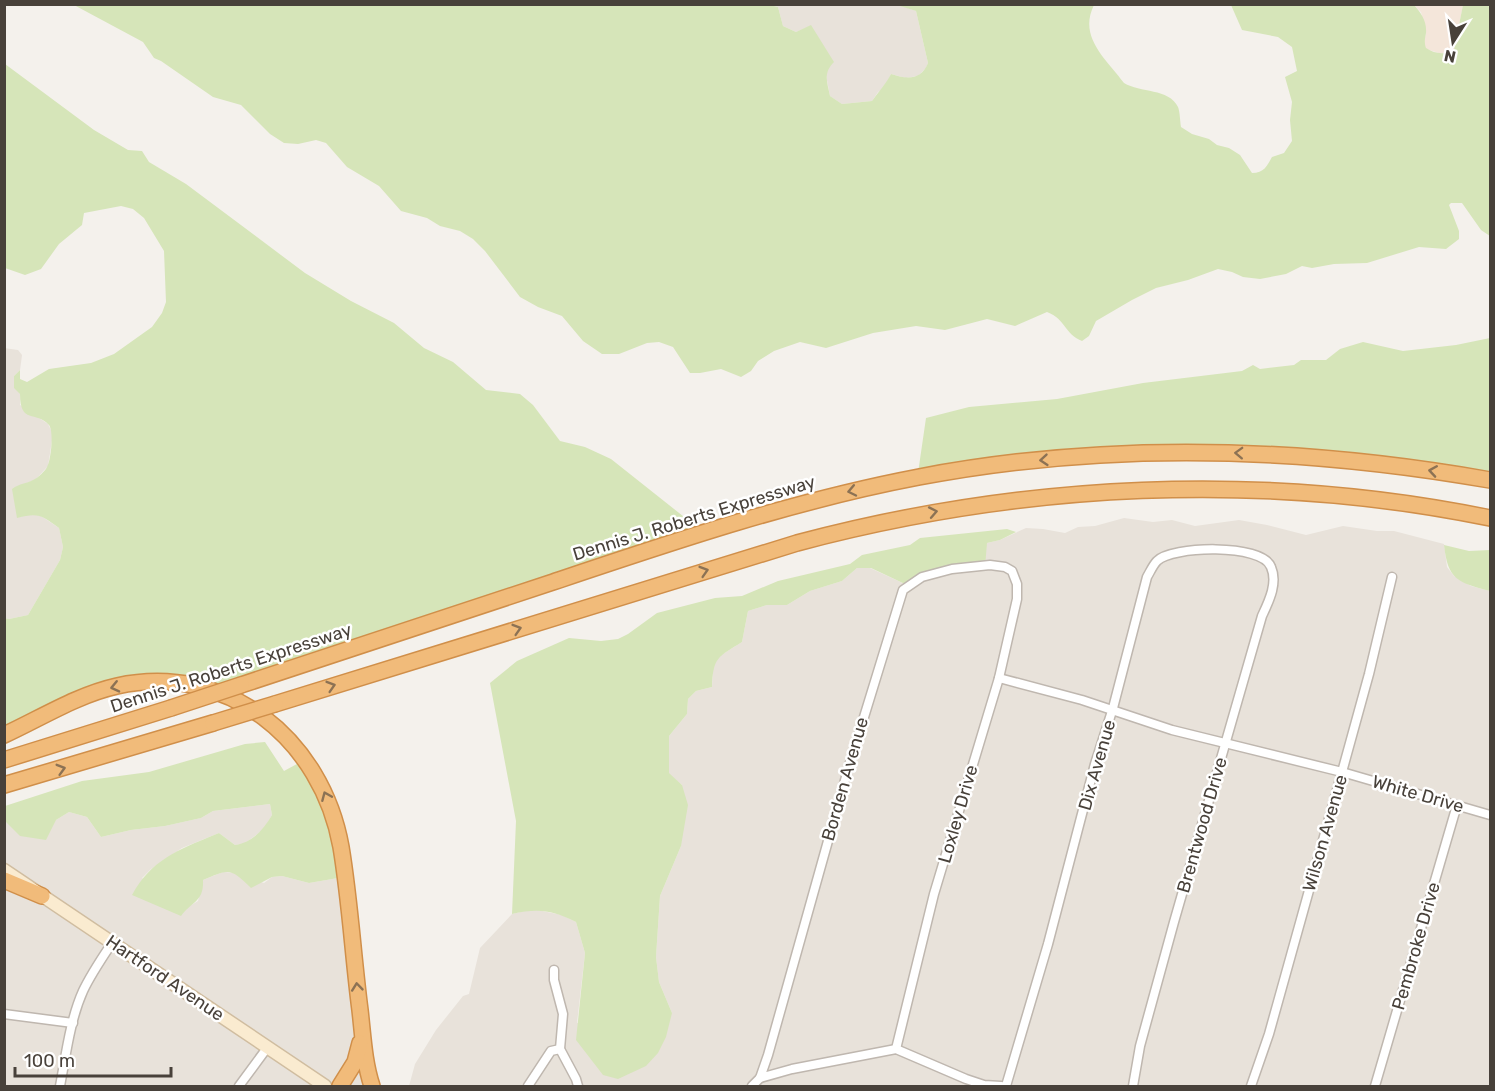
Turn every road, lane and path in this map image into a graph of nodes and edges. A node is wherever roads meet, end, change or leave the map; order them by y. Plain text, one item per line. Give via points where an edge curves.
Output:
1 (1491, 480) edge
2 (1491, 518) edge
3 (1271, 565) joint
4 (1392, 577) dead end
5 (1017, 579) joint
6 (999, 678) junction
7 (1112, 711) junction
8 (4, 735) edge
9 (1226, 742) junction
10 (4, 760) edge
11 (1342, 772) junction
12 (9, 785) edge
13 (1457, 805) junction
14 (1491, 815) edge
15 (4, 870) edge
16 (4, 880) edge
17 (42, 896) junction
18 (112, 942) junction
19 (554, 970) dead end
20 (4, 1014) edge
21 (361, 1020) junction
22 (73, 1023) junction
23 (267, 1048) junction
24 (560, 1049) junction
25 (896, 1049) junction
26 (760, 1078) junction
27 (60, 1086) edge
28 (239, 1086) edge
29 (325, 1086) edge
30 (340, 1086) edge
31 (372, 1086) edge
32 (528, 1086) edge
33 (578, 1086) edge
34 (752, 1086) edge
35 (1004, 1086) edge
36 (1132, 1086) edge
37 (1251, 1086) edge
38 (1375, 1086) edge

1 -> 10 highway, Dennis J. Roberts Expressway, bridge via 1350,460 1226,453 1111,455 949,472 846,492 735,522
12 -> 2 highway, bridge via 797,543 964,507 1097,493 1250,490 1364,499
3 - 7 street, Dix Avenue via 1253,553 1227,549 1171,554 1157,561 1147,577
3 - 9 street, Brentwood Drive via 1270,599
4 - 11 street, Wilson Avenue
5 - 6 street, Loxley Drive via 1017,599
5 - 26 street, Borden Avenue via 1005,567 990,565 922,577 903,590
6 - 7 street, White Drive
6 - 25 street, Loxley Drive via 934,894
7 - 9 street, White Drive
7 - 35 street, Dix Avenue
21 -> 8 highway via 343,861 333,814 308,762 271,723 243,704 212,691 175,683 145,682 90,694
9 - 11 street, White Drive
9 - 36 street, Brentwood Drive
11 - 13 street, White Drive
11 - 37 street, Wilson Avenue
13 - 14 street, White Drive
13 - 38 street, Pembroke Drive
15 - 17 main road, Hartford Avenue
16 - 17 highway
17 - 18 main road, Hartford Avenue
18 - 22 street via 83,990
18 - 23 main road, Hartford Avenue
19 - 24 street via 563,1014
20 - 22 street
21 - 30 highway via 358,1053
21 - 31 highway
22 - 27 street
23 - 28 street
23 - 29 main road, Hartford Avenue
24 - 32 street via 551,1052
24 - 33 street
25 - 26 street
25 - 35 street via 966,1079
26 - 34 street, Borden Avenue

